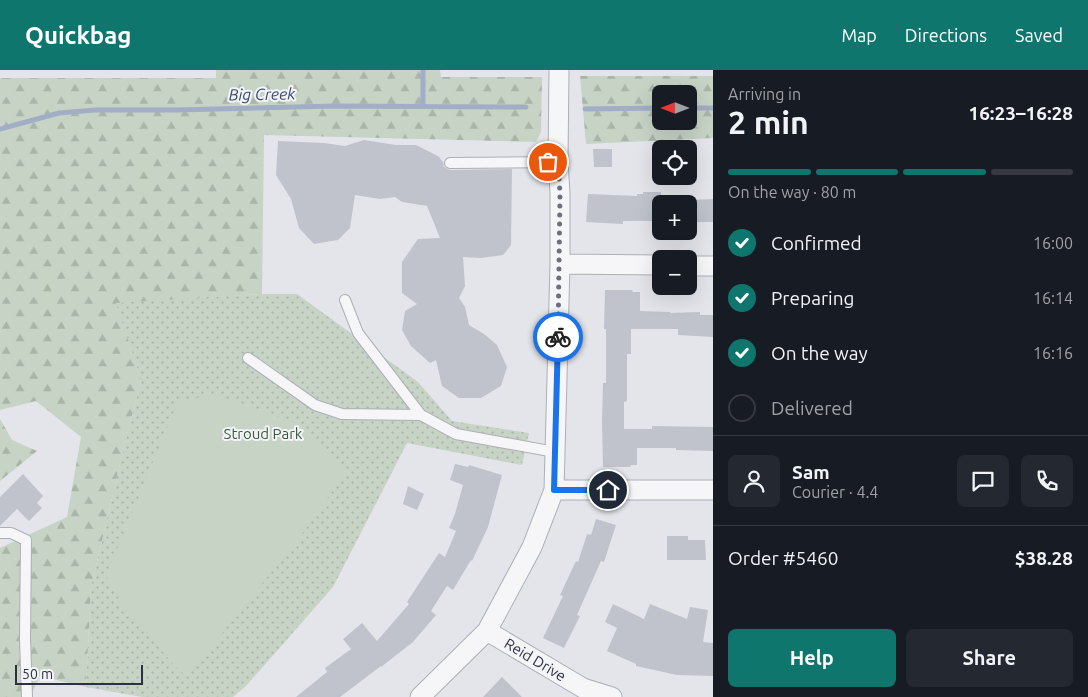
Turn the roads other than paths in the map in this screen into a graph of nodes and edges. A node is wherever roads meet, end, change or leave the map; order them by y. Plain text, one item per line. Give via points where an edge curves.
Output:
1 (559, 70) edge
2 (558, 162) junction
3 (450, 163) dead end
4 (560, 264) junction
5 (652, 265) edge
6 (697, 266) edge
7 (713, 266) edge
8 (345, 300) dead end
9 (248, 358) dead end
10 (421, 415) junction
11 (555, 452) junction
12 (554, 490) junction
13 (713, 490) edge
14 (0, 533) edge
15 (487, 631) junction
16 (27, 697) edge
17 (420, 697) edge
18 (612, 697) edge

1 - 2 street
2 - 3 lane
2 - 4 street
4 - 5 street
4 - 11 street
6 - 7 street
8 - 10 lane via 358,333
9 - 10 lane via 315,405 342,414
10 - 11 lane via 456,434
11 - 12 street
12 - 13 street
12 - 15 street via 532,546
14 - 16 lane via 11,533 26,540
15 - 17 street
15 - 18 street, Reid Drive via 583,688

